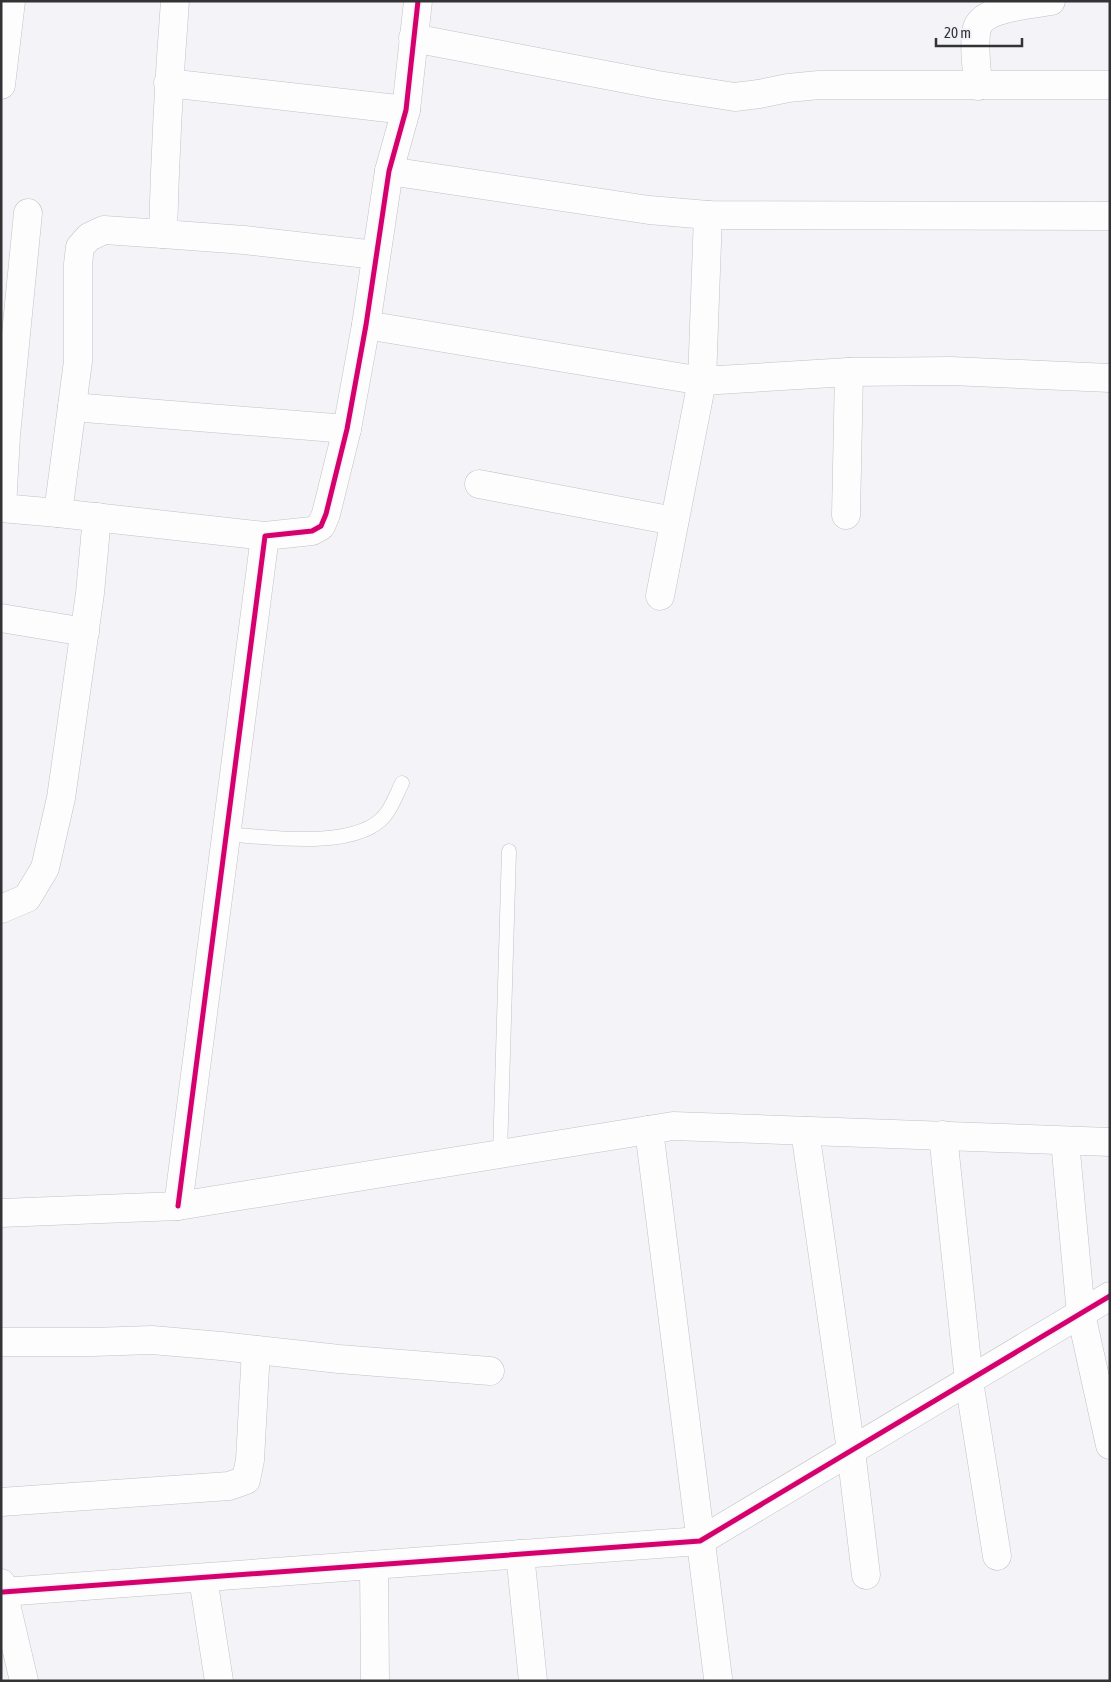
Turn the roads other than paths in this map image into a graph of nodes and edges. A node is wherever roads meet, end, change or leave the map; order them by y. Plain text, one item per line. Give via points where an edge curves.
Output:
1 (11, 1) edge
2 (175, 1) edge
3 (418, 1) edge
4 (1050, 1) edge
5 (413, 38) junction
6 (168, 83) junction
7 (1, 84) edge
8 (978, 86) junction
9 (1110, 86) edge
10 (406, 110) junction
11 (389, 171) junction
12 (28, 213) dead end
13 (708, 215) junction
14 (1110, 216) edge
15 (163, 234) junction
16 (376, 255) junction
17 (366, 324) junction
18 (849, 372) junction
19 (1110, 378) edge
20 (702, 381) junction
21 (72, 407) junction
22 (347, 428) junction
23 (479, 484) dead end
24 (1, 508) edge
25 (58, 513) junction
26 (846, 515) dead end
27 (97, 517) junction
28 (674, 521) junction
29 (265, 536) junction
30 (660, 596) dead end
31 (1, 618) edge
32 (84, 632) junction
33 (402, 783) dead end
34 (226, 834) junction
35 (509, 851) dead end
36 (1, 909) edge
37 (649, 1130) junction
38 (805, 1131) junction
39 (943, 1135) junction
40 (1065, 1141) junction
41 (1110, 1142) edge
42 (500, 1154) junction
43 (178, 1206) junction
44 (1, 1213) edge
45 (1110, 1296) edge
46 (1082, 1314) junction
47 (1, 1342) edge
48 (256, 1350) junction
49 (490, 1371) dead end
50 (970, 1380) junction
51 (1110, 1445) edge
52 (851, 1451) junction
53 (1, 1502) edge
54 (700, 1541) junction
55 (520, 1554) junction
56 (997, 1556) dead end
57 (374, 1565) junction
58 (866, 1575) dead end
59 (203, 1578) junction
60 (2, 1588) edge
61 (718, 1678) dead end
62 (24, 1681) edge
63 (219, 1681) edge
64 (375, 1681) edge
65 (533, 1681) edge

1 - 7 street
2 - 6 street
3 - 5 street
4 - 8 street via 1006,8 987,17 978,26
5 - 8 street via 735,97 819,85
5 - 10 street
6 - 10 street
6 - 15 street
8 - 9 street
10 - 11 street
11 - 13 street via 649,210
11 - 16 street
12 - 24 street
13 - 14 street
13 - 20 street
15 - 16 street
15 - 21 street via 104,230 89,237 80,247 78,361
16 - 17 street
17 - 20 street
17 - 22 street
18 - 19 street via 951,371
18 - 20 street
18 - 26 street
20 - 28 street
21 - 22 street
21 - 25 street
22 - 29 street via 321,526 312,531
23 - 28 street
24 - 25 street
25 - 27 street
27 - 29 street
27 - 32 street
28 - 30 street
29 - 34 street
31 - 32 street
32 - 36 street via 60,798 45,868 27,898
33 - 34 lane via 386,815 365,831 333,838 294,839
34 - 43 street
35 - 42 lane
37 - 38 street via 673,1126
37 - 42 street
37 - 54 street
38 - 39 street
38 - 52 street
39 - 40 street
39 - 50 street
40 - 41 street
40 - 46 street
42 - 43 street
43 - 44 street
45 - 46 street
46 - 50 street
46 - 51 street
47 - 48 street via 152,1340
48 - 49 street
48 - 53 street via 246,1480 229,1486
50 - 52 street
50 - 56 street
52 - 54 street
52 - 58 street
54 - 55 street
54 - 61 street
55 - 57 street
55 - 65 street
57 - 59 street
57 - 64 street
59 - 60 street
59 - 63 street
60 - 62 street

